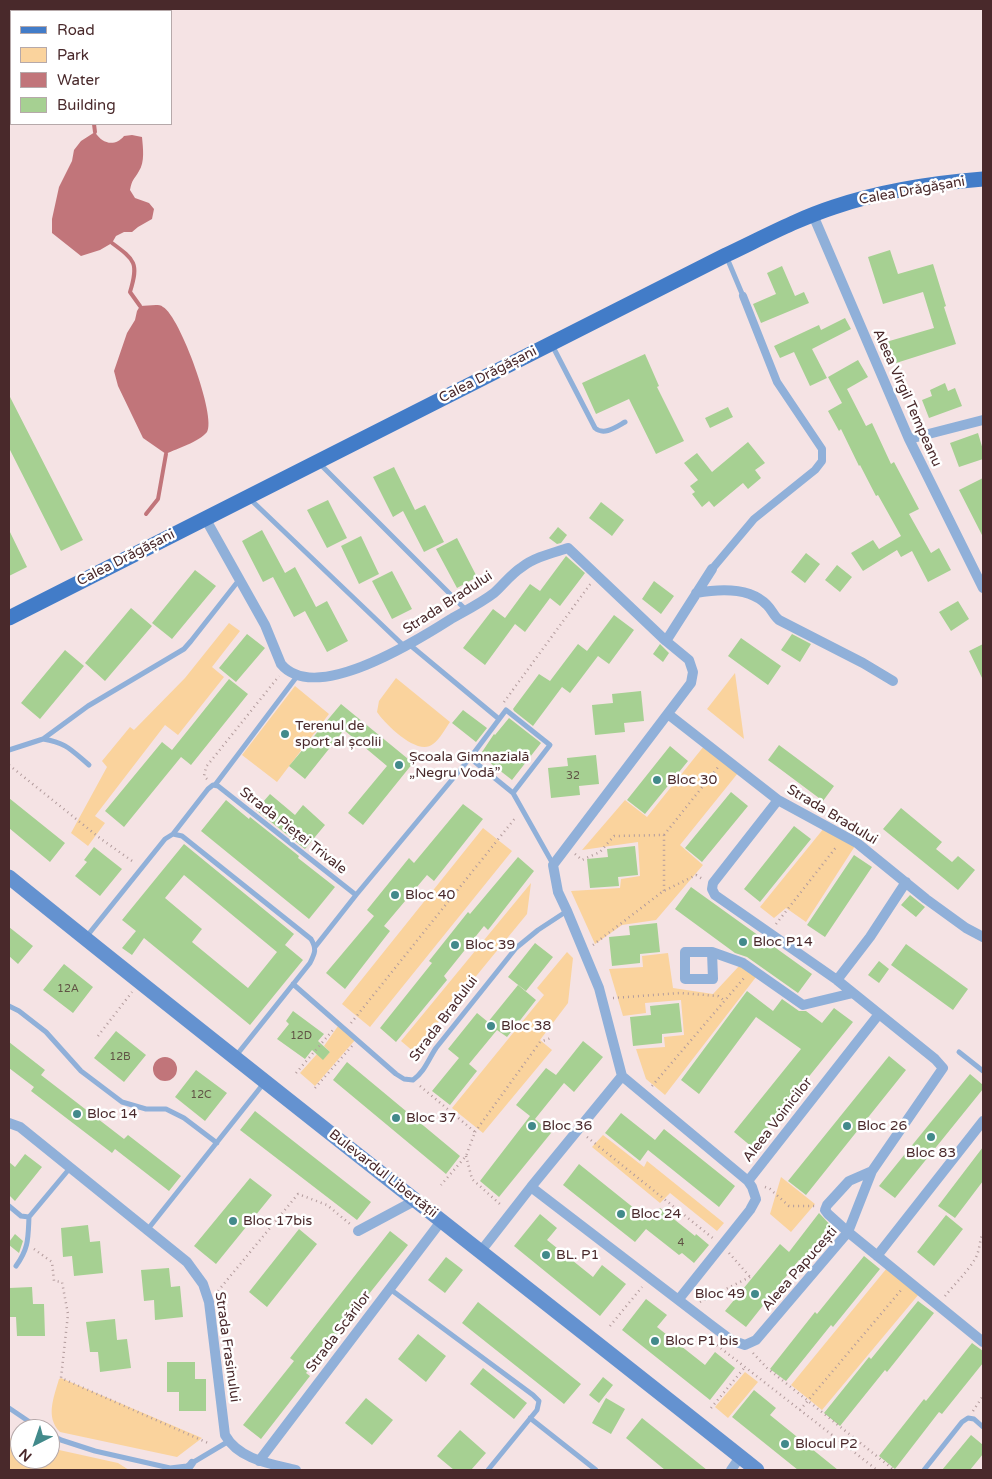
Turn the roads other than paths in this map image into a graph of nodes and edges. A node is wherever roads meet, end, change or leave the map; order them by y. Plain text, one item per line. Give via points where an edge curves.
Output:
1 (983, 179) edge
2 (813, 215) junction
3 (726, 255) junction
4 (743, 296) joint
5 (551, 343) junction
6 (983, 420) edge
7 (625, 422) dead end
8 (909, 439) junction
9 (317, 461) junction
10 (247, 496) junction
11 (205, 518) junction
12 (712, 569) joint
13 (239, 580) junction
14 (983, 588) edge
15 (696, 593) junction
16 (466, 610) junction
17 (9, 618) edge
18 (666, 641) junction
19 (408, 646) junction
20 (298, 675) junction
21 (893, 680) dead end
22 (668, 714) junction
23 (496, 717) junction
24 (43, 739) junction
25 (9, 750) edge
26 (470, 758) junction
27 (89, 765) dead end
28 (214, 785) junction
29 (513, 792) junction
30 (778, 800) junction
31 (173, 834) junction
32 (553, 865) junction
33 (9, 877) edge
34 (906, 882) junction
35 (356, 895) junction
36 (567, 911) junction
37 (983, 936) edge
38 (85, 939) junction
39 (315, 947) junction
40 (712, 952) dead end
41 (837, 980) junction
42 (293, 984) junction
43 (853, 993) junction
44 (9, 1006) edge
45 (879, 1014) junction
46 (959, 1052) dead end
47 (235, 1057) junction
48 (983, 1071) edge
49 (622, 1076) junction
50 (266, 1082) junction
51 (983, 1121) edge
52 (9, 1123) edge
53 (217, 1143) junction
54 (70, 1168) junction
55 (872, 1171) junction
56 (748, 1181) junction
57 (531, 1186) junction
58 (416, 1200) junction
59 (9, 1206) edge
60 (30, 1217) junction
61 (442, 1220) junction
62 (148, 1229) junction
63 (358, 1231) road end
64 (848, 1232) junction
65 (481, 1251) junction
66 (878, 1256) junction
67 (16, 1266) dead end
68 (390, 1289) junction
69 (679, 1299) junction
70 (983, 1342) edge
71 (9, 1408) edge
72 (530, 1418) junction
73 (25, 1419) edge
74 (983, 1427) edge
75 (60, 1439) edge
76 (229, 1441) junction
77 (740, 1457) junction
78 (259, 1461) junction
79 (192, 1463) junction
80 (187, 1470) edge
81 (296, 1470) edge
82 (488, 1470) edge
83 (596, 1470) edge
84 (731, 1470) edge
85 (757, 1470) edge
86 (924, 1470) edge

1 - 2 main road, Calea Drăgășani via 877,195
2 - 3 main road, Calea Drăgășani
2 - 8 street, Aleea Virgil Tempeanu
3 - 4 lane
3 - 5 main road, Calea Drăgășani
4 - 12 street via 777,382 822,449 822,461 754,519
5 - 7 lane via 595,428 605,432
5 - 9 main road, Calea Drăgășani
6 - 8 street
8 - 14 street, Aleea Virgil Tempeanu
9 - 10 main road, Calea Drăgășani
9 - 16 lane
10 - 11 main road, Calea Drăgășani
10 - 19 lane
11 - 13 street
11 - 17 main road, Calea Drăgășani
12 - 15 street
13 - 20 street, Strada Bradului via 265,625 281,664
13 - 24 lane via 184,648 88,706
15 - 18 street
15 - 21 street via 737,590 756,597 779,620
16 - 18 street, Strada Bradului via 493,594 522,567 568,548
16 - 19 street, Strada Bradului
18 - 22 street, Strada Bradului via 689,660 693,672 691,683
19 - 20 street, Strada Bradului via 370,664 327,677
19 - 23 lane
20 - 28 lane
22 - 30 street, Strada Bradului
22 - 32 street, Strada Bradului
23 - 26 lane
23 - 29 lane via 506,710 550,745
24 - 25 lane
24 - 27 lane via 64,744
26 - 29 lane
26 - 35 lane
28 - 31 lane
28 - 35 lane, Strada Pieței Trivale
29 - 32 lane
30 - 34 street, Strada Bradului via 845,836
30 - 41 street via 713,883 712,889 715,895
31 - 38 lane via 165,839
31 - 39 lane via 182,836 311,939
32 - 36 street via 558,892
33 - 38 main road, Bulevardul Libertății
34 - 37 street, Strada Bradului via 966,928
34 - 41 street
35 - 39 lane
36 - 42 lane, Strada Bradului via 516,948 436,1048 428,1065 413,1080 396,1074
36 - 49 street via 599,988
38 - 47 main road, Bulevardul Libertății
39 - 42 lane via 310,963
40 - 43 street via 743,963 803,1005
41 - 43 street
42 - 47 lane
43 - 45 street
44 - 53 lane via 46,1032 81,1071 122,1102 146,1109 166,1109
45 - 55 street via 944,1068
45 - 56 street, Aleea Voinicilor
46 - 48 lane
47 - 50 main road, Bulevardul Libertății
49 - 56 street, Aleea Voinicilor
49 - 57 street
50 - 53 lane
50 - 58 main road, Bulevardul Libertății
51 - 66 street
52 - 54 street, Strada Frasinului via 20,1127
53 - 62 lane
54 - 60 lane
54 - 62 street, Strada Frasinului
55 - 64 street
55 - 64 street via 849,1182 826,1207 828,1214
56 - 69 street via 756,1199 750,1210
57 - 65 street
57 - 69 street
58 - 61 main road, Bulevardul Libertății
58 - 63 street
59 - 60 lane via 21,1216
60 - 67 lane via 24,1255
61 - 65 main road, Bulevardul Libertății
61 - 68 street, Strada Scărilor
62 - 76 street, Strada Frasinului via 187,1262 203,1284 209,1302 225,1435
64 - 66 street, Aleea Papucești
64 - 69 street, Aleea Papucești via 756,1340 745,1345 731,1340
65 - 77 main road, Bulevardul Libertății
66 - 70 street, Aleea Papucești
68 - 72 lane via 532,1395 538,1401 537,1410
68 - 78 street, Strada Scărilor
71 - 73 lane
72 - 82 lane
72 - 83 lane
74 - 86 lane via 974,1419 962,1422
75 - 79 lane via 170,1468
76 - 78 street
76 - 79 lane
77 - 84 street
77 - 85 main road, Bulevardul Libertății
78 - 81 street
79 - 80 street

